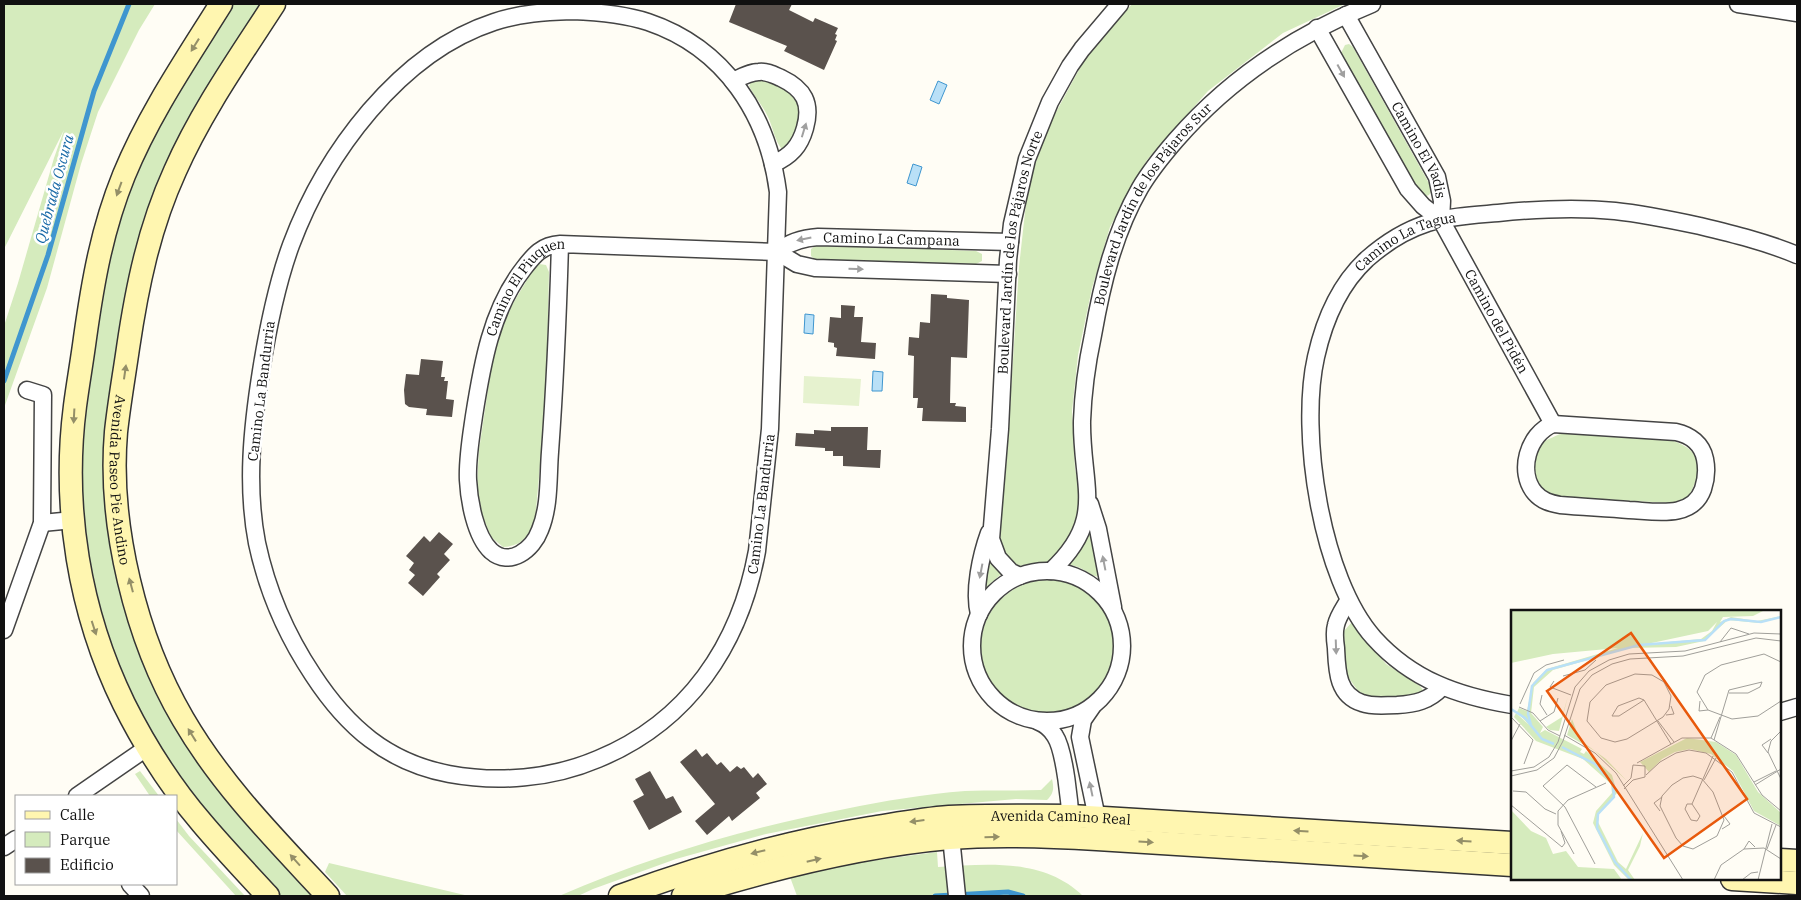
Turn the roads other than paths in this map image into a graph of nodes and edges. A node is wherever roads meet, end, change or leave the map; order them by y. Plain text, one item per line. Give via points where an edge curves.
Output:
1 (221, 4) edge
2 (274, 4) edge
3 (1120, 4) edge
4 (1372, 4) edge
5 (1738, 4) edge
6 (507, 11) edge
7 (1797, 13) edge
8 (1346, 15) junction
9 (1318, 28) junction
10 (733, 80) junction
11 (773, 164) junction
12 (1442, 220) junction
13 (1010, 242) junction
14 (560, 244) junction
15 (776, 252) junction
16 (1797, 255) edge
17 (1008, 274) junction
18 (27, 390) dead end
19 (1553, 424) junction
20 (1088, 497) junction
21 (73, 520) junction
22 (42, 522) junction
23 (991, 528) junction
24 (1051, 571) junction
25 (1020, 576) junction
26 (1348, 601) junction
27 (1114, 611) junction
28 (979, 614) junction
29 (4, 630) edge
30 (1442, 687) junction
31 (1094, 705) junction
32 (1511, 705) edge
33 (1797, 707) edge
34 (1781, 712) edge
35 (1037, 721) junction
36 (148, 747) junction
37 (78, 795) edge
38 (1071, 827) junction
39 (950, 828) junction
40 (1097, 828) junction
41 (15, 840) edge
42 (1511, 843) edge
43 (4, 847) edge
44 (1781, 860) edge
45 (1797, 861) edge
46 (1511, 865) edge
47 (1748, 880) edge
48 (1797, 883) edge
49 (131, 885) edge
50 (141, 896) edge
51 (268, 896) edge
52 (328, 896) edge
53 (620, 896) edge
54 (682, 896) edge
55 (957, 896) edge

1 -> 21 main road via 149,121 124,177 104,236 90,299 75,408 71,475
52 -> 2 main road, Avenida Paseo Pie Andino via 229,786 175,705 141,626 125,565 116,496 116,434 123,382 136,292 153,230 190,140
3 - 13 street, Boulevard Jardín de los Pájaros Norte via 1082,49 1050,102 1027,159
4 - 8 street, Boulevard Jardín de los Pájaros Sur
5 - 7 street
6 - 10 street, Camino La Bandurria via 614,14 648,22 676,34 700,50
6 - 15 street, Camino La Bandurria via 432,53 400,80 356,129 322,179 300,222 268,324 251,466 252,508 259,550 279,612 301,656 336,707 366,737 390,754 440,772 496,778 538,776 579,766 618,750 651,730 697,688 733,632 754,571 770,429
8 - 9 street, Boulevard Jardín de los Pájaros Sur
8 - 12 street, Camino El Vadis via 1437,177
9 -> 12 street, Camino El Vadis via 1408,189
9 - 20 street, Boulevard Jardín de los Pájaros Sur via 1260,64 1208,107 1157,164 1129,209 1102,284 1087,368 1082,421
10 - 11 street, Camino La Bandurria via 759,121
11 -> 10 street via 789,156 800,142 807,120 806,100 796,87 767,72 754,72
11 - 15 street, Camino La Bandurria via 778,192
12 - 16 street, Camino La Tagua via 1539,210 1616,211 1727,232
12 - 19 street, Camino del Pidén
12 - 26 street, Camino La Tagua via 1394,240 1356,271 1330,313 1316,357 1310,402 1314,477 1329,548
13 -> 15 street, Camino La Campana via 818,236 797,240
13 - 17 street, Boulevard Jardín de los Pájaros Norte
14 - 14 street, Camino El Piuquen via 537,252 514,282 499,311 482,369 471,440 469,491 482,538 490,550 500,556 517,556 528,550 541,528 546,506 555,385
14 - 15 street
15 -> 17 street via 797,264 815,268
17 - 23 street, Boulevard Jardín de los Pájaros Norte
18 - 22 street via 43,396
19 - 19 street via 1536,436 1526,464 1531,487 1544,500 1560,505 1671,512 1690,506 1702,492 1705,456 1698,443 1687,435
20 - 24 street, Boulevard Jardín de los Pájaros Sur via 1086,520 1080,537
27 -> 20 street, Boulevard Jardín de los Pájaros Sur via 1098,529
21 - 22 street
21 -> 36 main road via 84,591 101,649 124,705
22 - 29 street
23 - 25 street, Boulevard Jardín de los Pájaros Norte via 998,558 1011,572
23 -> 28 street, Boulevard Jardín de los Pájaros Norte via 978,588
24 - 25 street
24 - 27 street via 1073,575 1088,583 1101,593
25 - 28 street via 992,595
26 - 30 street, Camino La Tagua via 1359,620 1388,652 1423,678
26 -> 30 street via 1336,625 1336,644 1338,677 1350,696 1369,705 1410,704 1427,700
27 - 31 street via 1121,633 1120,662 1110,688
28 - 35 street via 972,651 984,688 1013,714
30 - 32 street, Camino La Tagua
31 - 35 street via 1061,720
40 -> 31 street via 1080,737 1083,720
33 - 34 street
35 - 38 street via 1052,732 1059,744
36 - 37 street
36 - 51 main road via 201,822
38 - 39 main road, Avenida Camino Real via 1008,815
38 - 40 main road, Avenida Camino Real
39 -> 53 main road, Avenida Camino Real via 840,833 689,872
54 -> 39 main road, Avenida Camino Real via 820,859 912,842
39 - 55 street
42 -> 40 main road, Avenida Camino Real
40 -> 46 main road, Avenida Camino Real
41 - 43 street
44 - 45 main road
47 - 48 main road
49 - 50 street

